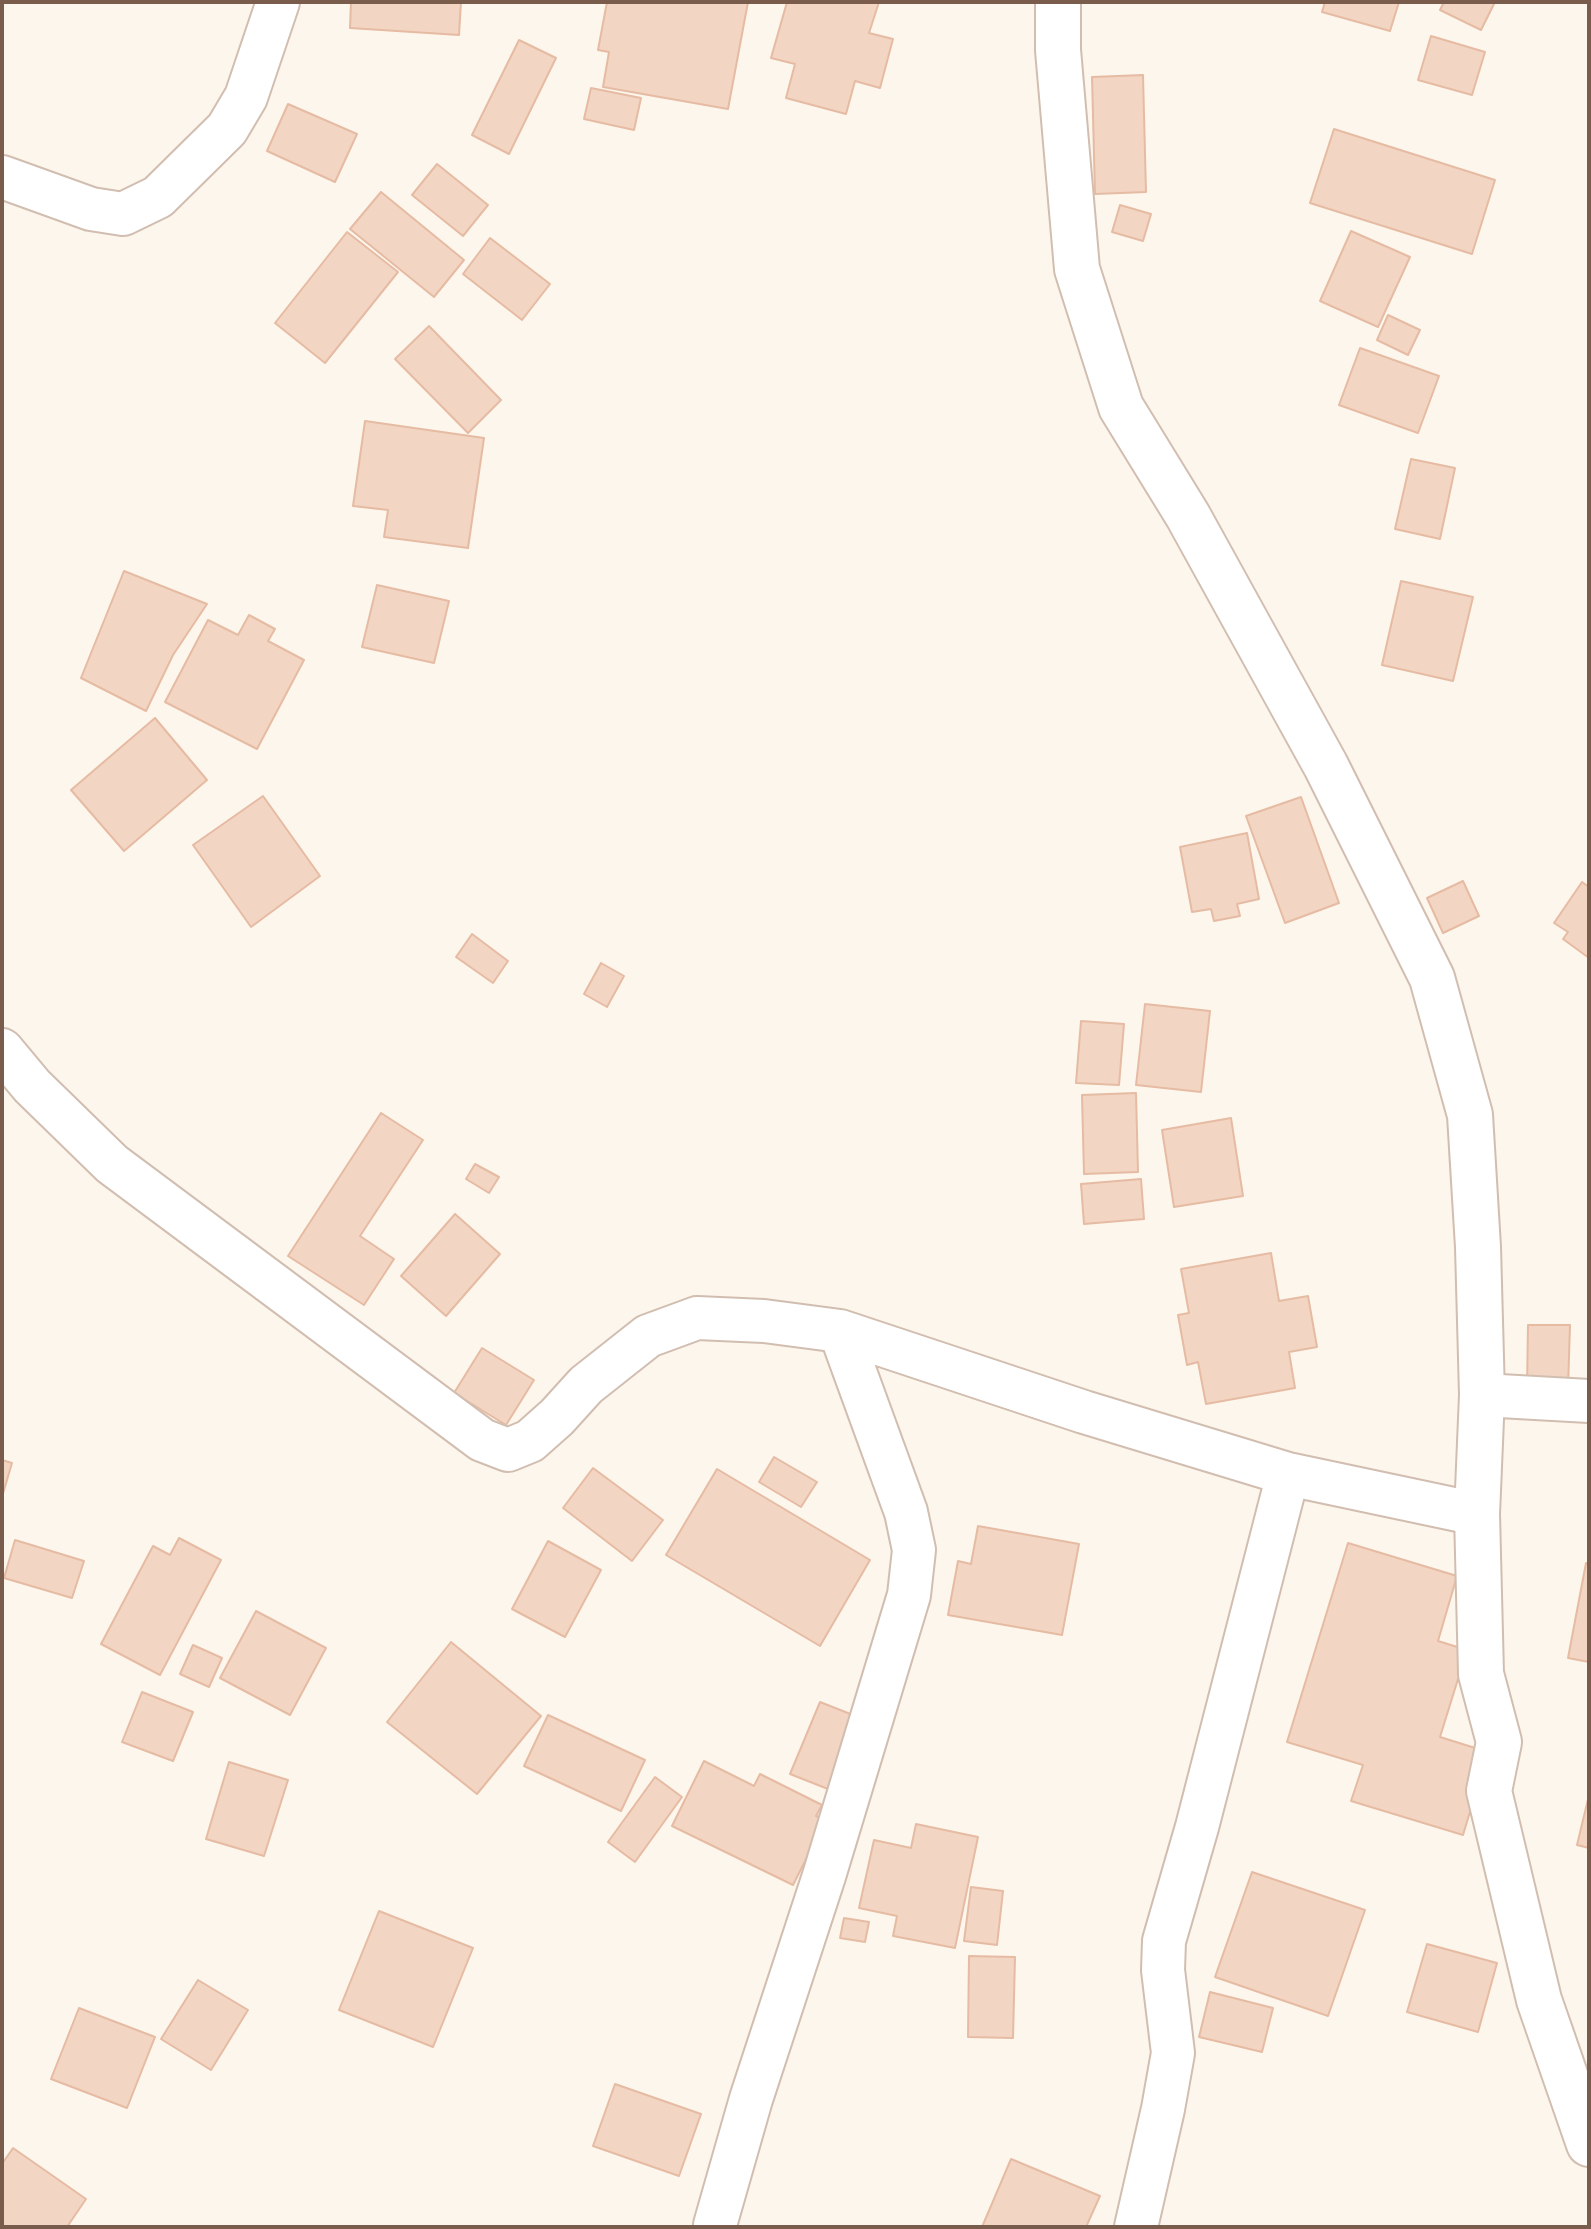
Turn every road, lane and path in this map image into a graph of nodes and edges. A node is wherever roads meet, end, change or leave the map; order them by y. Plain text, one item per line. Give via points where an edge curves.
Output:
1 (278, 2) edge
2 (1058, 2) edge
3 (2, 177) edge
4 (2, 1050) edge
5 (840, 1331) junction
6 (1482, 1395) junction
7 (1589, 1401) edge
8 (1288, 1474) junction
9 (1477, 1514) junction
10 (1589, 2144) edge
11 (715, 2225) dead end
12 (1136, 2227) edge

1 - 3 street via 246,97 227,129 158,197 123,214 91,209
2 - 6 street via 1077,269 1121,407 1188,516 1326,766 1432,978 1470,1115
4 - 5 street via 112,1164 482,1440 508,1450 530,1441 586,1385 648,1336 697,1318
5 - 8 street
5 - 11 street via 906,1512 914,1550 909,1595
6 - 7 street
6 - 9 street
8 - 9 street
8 - 12 street via 1164,1941 1173,2053
9 - 10 street via 1481,1674 1499,1742 1489,1791 1539,2000

